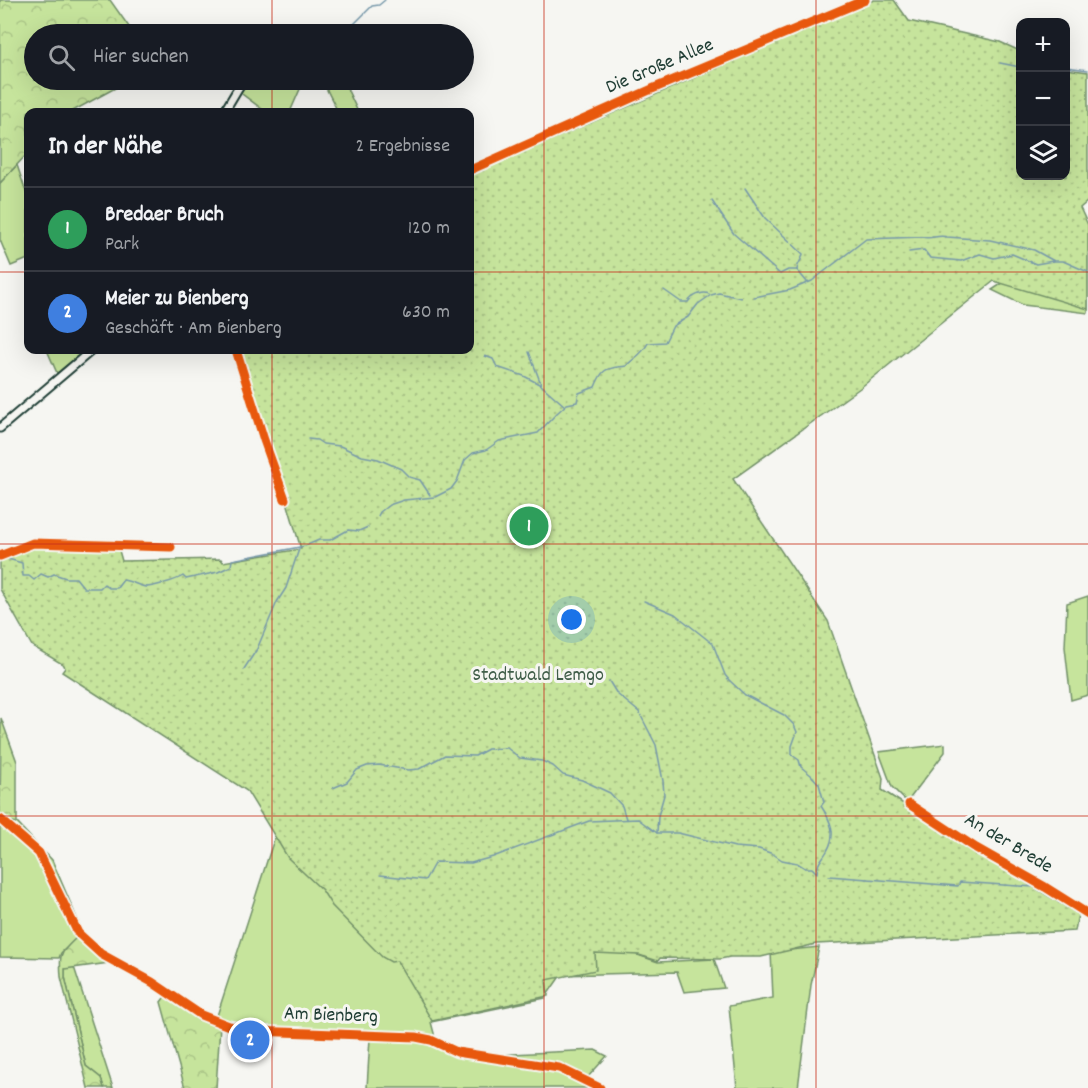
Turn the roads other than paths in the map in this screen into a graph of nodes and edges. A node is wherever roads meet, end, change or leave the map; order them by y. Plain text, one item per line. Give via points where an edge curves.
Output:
1 (865, 0) edge
2 (237, 90) edge
3 (226, 108) edge
4 (474, 168) edge
5 (87, 354) edge
6 (237, 354) edge
7 (0, 428) edge
8 (285, 499) dead end
9 (171, 547) dead end
10 (0, 556) edge
11 (909, 804) dead end
12 (0, 819) edge
13 (1088, 914) edge
14 (600, 1088) edge

1 - 4 street, Die Große Allee
2 - 3 street
5 - 7 street
6 - 8 street
9 - 10 street via 33,543
11 - 13 street, An der Brede
12 - 14 street, Am Bienberg via 39,853 83,940 210,1020 255,1031 416,1036 457,1052 560,1068

